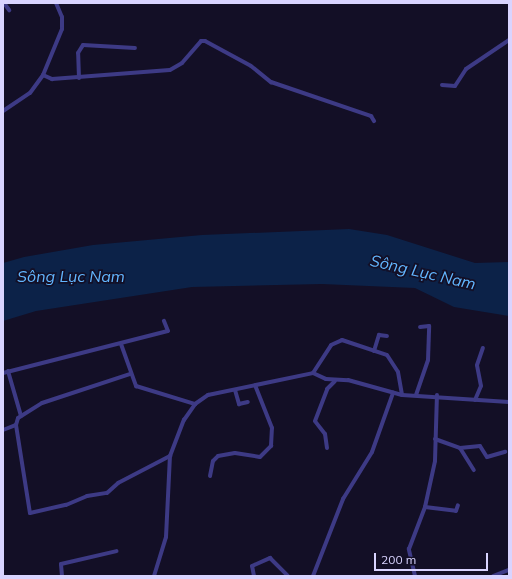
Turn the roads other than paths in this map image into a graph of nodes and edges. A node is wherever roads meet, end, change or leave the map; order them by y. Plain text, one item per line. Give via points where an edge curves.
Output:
1 (4, 3) edge
2 (56, 3) edge
3 (9, 10) dead end
4 (509, 40) edge
5 (135, 48) dead end
6 (43, 75) junction
7 (80, 78) junction
8 (442, 85) dead end
9 (3, 111) edge
10 (374, 120) dead end
11 (164, 321) dead end
12 (420, 327) dead end
13 (387, 336) dead end
14 (122, 344) junction
15 (483, 348) dead end
16 (374, 351) junction
17 (5, 372) edge
18 (313, 373) junction
19 (130, 374) junction
20 (335, 381) junction
21 (255, 385) junction
22 (235, 390) junction
23 (393, 393) junction
24 (402, 395) junction
25 (416, 395) junction
26 (437, 395) junction
27 (475, 400) junction
28 (248, 402) dead end
29 (509, 402) edge
30 (195, 404) junction
31 (21, 416) junction
32 (16, 425) junction
33 (3, 430) edge
34 (435, 439) junction
35 (327, 448) dead end
36 (460, 448) junction
37 (505, 452) dead end
38 (170, 456) junction
39 (474, 470) dead end
40 (210, 476) dead end
41 (458, 505) dead end
42 (425, 507) junction
43 (118, 551) dead end
44 (509, 570) edge
45 (62, 576) edge
46 (154, 576) edge
47 (254, 576) edge
48 (288, 576) edge
49 (314, 576) edge
50 (415, 576) edge
51 (493, 576) edge

1 - 3 street
2 - 6 street via 62,17 62,29
4 - 8 street via 466,69 455,86
5 - 7 street via 83,45 78,53
6 - 7 street via 56,81
6 - 9 street via 30,93
7 - 10 street via 170,70 182,64 201,41 205,41 251,66 271,82 371,116
11 - 14 street via 168,331
12 - 25 street via 429,326 428,360
13 - 16 street via 379,335
14 - 17 street
14 - 19 street
15 - 27 street via 477,365 481,386
16 - 18 street via 339,340 331,345
16 - 24 street via 390,359 400,378
17 - 31 street
18 - 20 street
18 - 21 street
19 - 30 street via 138,387
19 - 31 street via 42,403
20 - 23 street via 348,380
20 - 35 street via 327,389 315,421 325,434
21 - 22 street
21 - 40 street via 272,428 271,446 260,457 235,453 218,456 213,461
22 - 28 street via 239,404
22 - 30 street via 217,392
23 - 24 street
23 - 49 street via 372,452 343,499
24 - 25 street
25 - 26 street
26 - 27 street
26 - 34 street
27 - 29 street
30 - 38 street via 184,420
31 - 32 street
32 - 33 street
32 - 38 street via 30,513 66,505 87,496 108,493 118,483
34 - 36 street
34 - 42 street via 434,461
36 - 37 street via 480,446 487,457
36 - 39 street
38 - 46 street via 166,537
41 - 42 street via 456,511
42 - 50 street via 409,549
43 - 45 street via 61,564
44 - 51 street
47 - 48 street via 252,566 270,558

